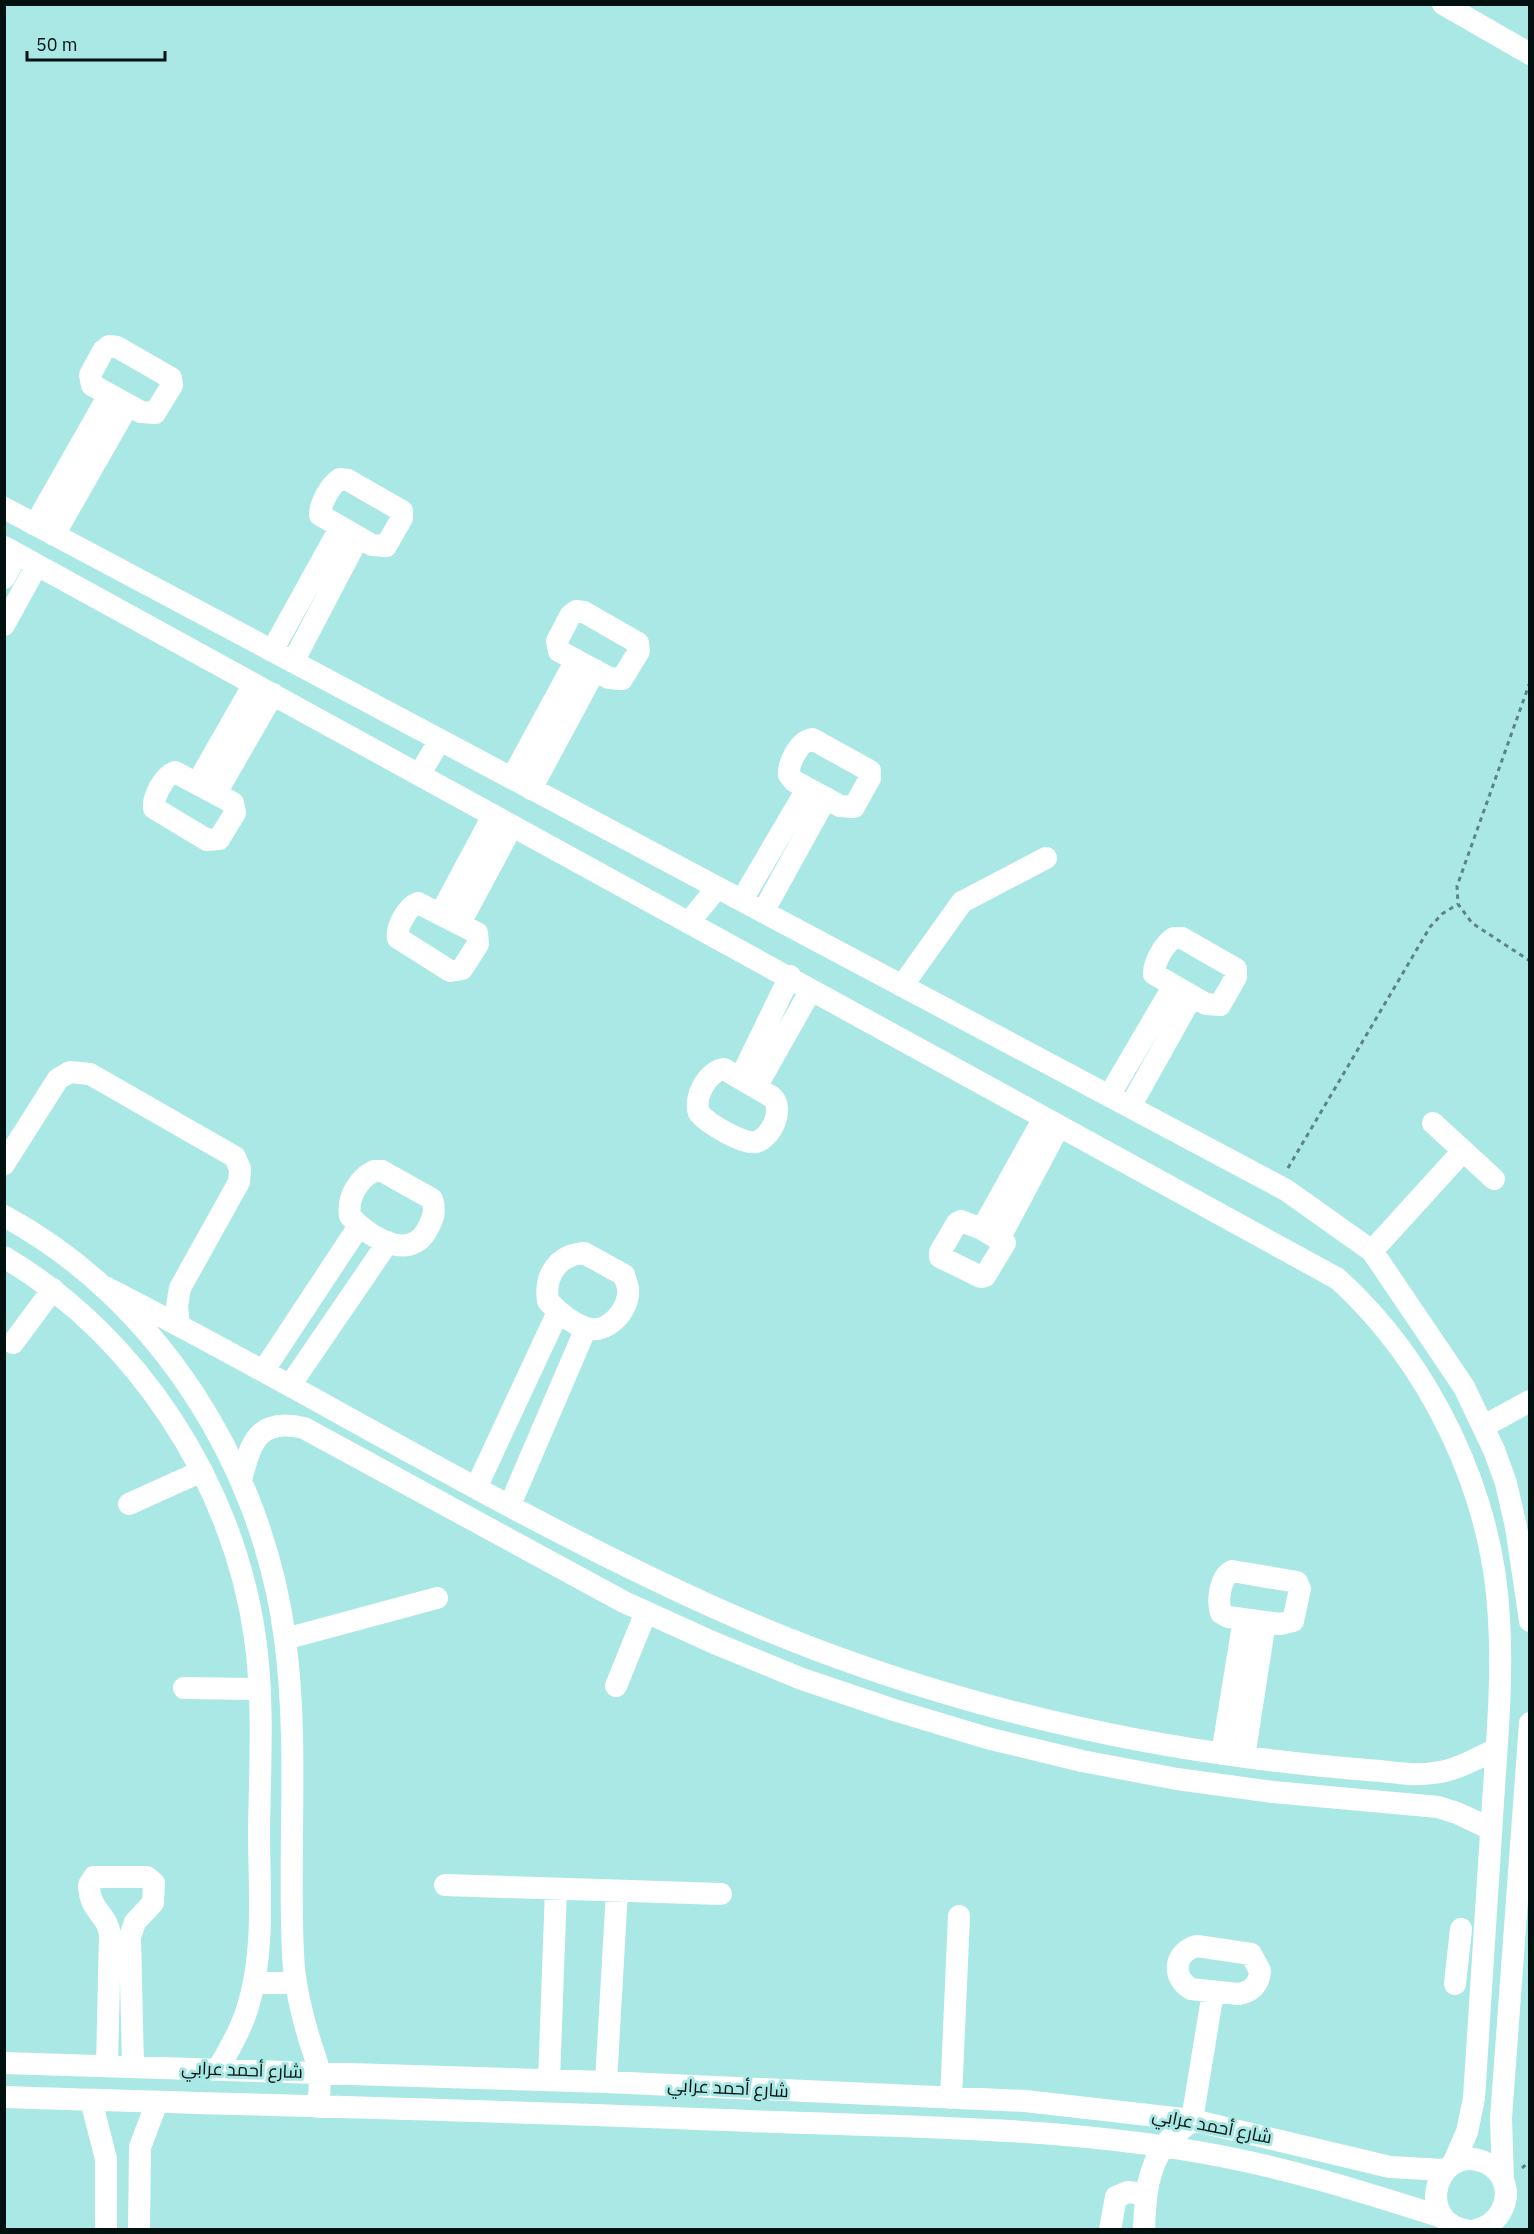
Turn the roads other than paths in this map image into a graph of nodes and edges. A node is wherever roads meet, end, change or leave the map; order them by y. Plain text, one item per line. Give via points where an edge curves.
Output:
1 (1443, 4) edge
2 (1530, 54) edge
3 (118, 400) dead end
4 (4, 508) edge
5 (44, 530) junction
6 (11, 551) edge
7 (37, 565) junction
8 (4, 578) edge
9 (4, 625) edge
10 (272, 651) junction
11 (293, 662) junction
12 (585, 665) dead end
13 (263, 689) junction
14 (440, 740) junction
15 (419, 775) junction
16 (522, 784) junction
17 (207, 787) dead end
18 (502, 821) junction
19 (1046, 858) dead end
20 (717, 888) junction
21 (741, 900) junction
22 (763, 912) junction
23 (451, 918) dead end
24 (689, 922) junction
25 (790, 976) junction
26 (902, 986) junction
27 (811, 990) junction
28 (1109, 1096) junction
29 (1130, 1107) junction
30 (1052, 1122) junction
31 (1433, 1123) dead end
32 (1463, 1151) junction
33 (4, 1164) edge
34 (1494, 1179) dead end
35 (4, 1215) edge
36 (358, 1226) junction
37 (990, 1234) dead end
38 (388, 1242) junction
39 (1372, 1251) junction
40 (4, 1257) edge
41 (105, 1287) junction
42 (53, 1289) junction
43 (558, 1312) junction
44 (179, 1324) junction
45 (586, 1328) junction
46 (13, 1343) dead end
47 (264, 1370) junction
48 (291, 1384) junction
49 (1530, 1401) edge
50 (1484, 1426) junction
51 (202, 1471) junction
52 (240, 1480) junction
53 (476, 1488) junction
54 (129, 1504) dead end
55 (510, 1505) junction
56 (1516, 1527) junction
57 (550, 1528) junction
58 (1487, 1536) junction
59 (538, 1557) junction
60 (437, 1598) dead end
61 (646, 1612) junction
62 (1530, 1621) edge
63 (285, 1639) junction
64 (616, 1686) dead end
65 (184, 1688) dead end
66 (260, 1689) junction
67 (1530, 1723) edge
68 (1496, 1749) junction
69 (1222, 1754) junction
70 (1244, 1757) junction
71 (1491, 1829) junction
72 (1524, 1884) edge
73 (445, 1885) dead end
74 (556, 1889) junction
75 (616, 1891) junction
76 (722, 1894) dead end
77 (959, 1916) dead end
78 (103, 1917) junction
79 (138, 1918) junction
80 (1461, 1929) dead end
81 (1458, 1958) junction
82 (1483, 1961) junction
83 (254, 1983) junction
84 (296, 1983) junction
85 (1455, 1984) dead end
86 (1213, 1992) dead end
87 (4, 2062) edge
88 (83, 2064) junction
89 (107, 2065) junction
90 (133, 2066) junction
91 (218, 2069) junction
92 (319, 2072) junction
93 (414, 2075) junction
94 (549, 2080) junction
95 (606, 2082) junction
96 (4, 2097) edge
97 (951, 2098) junction
98 (86, 2099) junction
99 (157, 2102) junction
100 (1025, 2102) junction
101 (318, 2107) junction
102 (414, 2109) junction
103 (1192, 2120) junction
104 (1023, 2133) junction
105 (1163, 2146) junction
106 (1448, 2167) junction
107 (1503, 2181) junction
108 (1145, 2194) junction
109 (1442, 2217) junction
110 (106, 2229) edge
111 (139, 2229) edge
112 (1110, 2229) edge
113 (1144, 2229) edge
114 (1465, 2229) edge
115 (1476, 2229) edge

1 - 2 street
3 - 5 street
4 - 5 street
5 - 10 street
6 - 7 street
6 - 8 street
7 - 9 street
7 - 13 street
10 - 11 street
10 - 11 street via 349,533
11 - 14 street
12 - 16 street
13 - 15 street
13 - 17 street
14 - 15 street
14 - 16 street
15 - 18 street
16 - 20 street
18 - 23 street
18 - 24 street
19 - 26 street via 962,902
20 - 21 street
20 - 24 street
21 - 22 street
21 - 22 street via 817,794
22 - 26 street
24 - 25 street
25 - 27 street
25 - 27 street via 749,1082
26 - 28 street
27 - 30 street
28 - 29 street
28 - 29 street via 1183,992
29 - 39 street via 1286,1190
30 - 37 street
30 - 58 street via 1338,1279 1368,1308 1434,1402 1466,1469
31 - 32 street
32 - 34 street
32 - 39 street
33 - 44 street via 58,1079 77,1071 90,1074 235,1157 240,1169 239,1182 180,1288
35 - 41 street via 51,1244
36 - 38 street
36 - 38 street via 350,1216 350,1201 361,1181 374,1171 382,1170 432,1199 434,1217 422,1239 406,1247
36 - 47 street
38 - 48 street
39 - 50 street via 1445,1357
40 - 42 street
41 - 44 street
41 - 52 street via 173,1364 210,1421
42 - 46 street
42 - 51 street via 94,1325 138,1373
43 - 45 street
43 - 45 street via 548,1301 547,1281 563,1258 585,1253 624,1275 627,1300 617,1319 596,1329
43 - 53 street
44 - 47 street
45 - 55 street
47 - 48 street
48 - 53 street
49 - 50 street
50 - 56 street via 1506,1484
51 - 54 street
51 - 66 street via 240,1569 255,1638
52 - 59 street via 257,1436 280,1425 304,1428
52 - 63 street via 264,1542
53 - 55 street
55 - 57 street
56 - 58 street
56 - 62 street
57 - 59 street
57 - 69 street via 715,1608 884,1673 1057,1722
58 - 68 street via 1499,1617
59 - 61 street
60 - 63 street
61 - 64 street
61 - 71 street via 802,1679 987,1738 1177,1779 1438,1808
63 - 84 street
65 - 66 street
66 - 83 street via 258,1956
67 - 72 street
68 - 70 street via 1433,1773 1324,1767
68 - 71 street
69 - 70 street
69 - 70 street via 1254,1620
71 - 82 street
72 - 107 street via 1501,2118
73 - 74 street
74 - 75 street
74 - 94 street
75 - 76 street
75 - 95 street
77 - 97 street
78 - 79 street
78 - 79 street via 90,1900 92,1879 147,1877 154,1883 154,1899
78 - 89 street via 110,1935
79 - 90 street via 130,1937
80 - 81 street
81 - 82 street
81 - 85 street
82 - 106 street via 1474,2098 1467,2132
83 - 84 street
83 - 91 street via 241,2025
84 - 92 street
86 - 103 street
87 - 88 street, شارع أحمد عرابي
88 - 89 street, شارع أحمد عرابي
88 - 98 street
89 - 90 street, شارع أحمد عرابي
90 - 91 street, شارع أحمد عرابي
91 - 92 street, شارع أحمد عرابي
92 - 93 street, شارع أحمد عرابي
92 - 101 street
93 - 94 street, شارع أحمد عرابي
93 - 102 street
94 - 95 street, شارع أحمد عرابي
95 - 97 street, شارع أحمد عرابي
96 - 98 street
97 - 100 street, شارع أحمد عرابي
98 - 99 street
98 - 110 street via 106,2159
99 - 101 street
99 - 111 street via 140,2147
100 - 103 street, شارع أحمد عرابي
100 - 104 street
101 - 102 street
102 - 104 street
103 - 105 street
103 - 106 street, شارع أحمد عرابي via 1390,2167 1418,2171
104 - 105 street
105 - 108 street
105 - 109 street via 1288,2170
106 - 107 street, شارع أحمد عرابي via 1462,2160 1482,2161 1491,2165
106 - 109 street via 1438,2178 1435,2198
107 - 115 street via 1506,2192 1502,2211 1488,2226
108 - 112 street via 1128,2192 1116,2197
108 - 113 street
109 - 114 street

